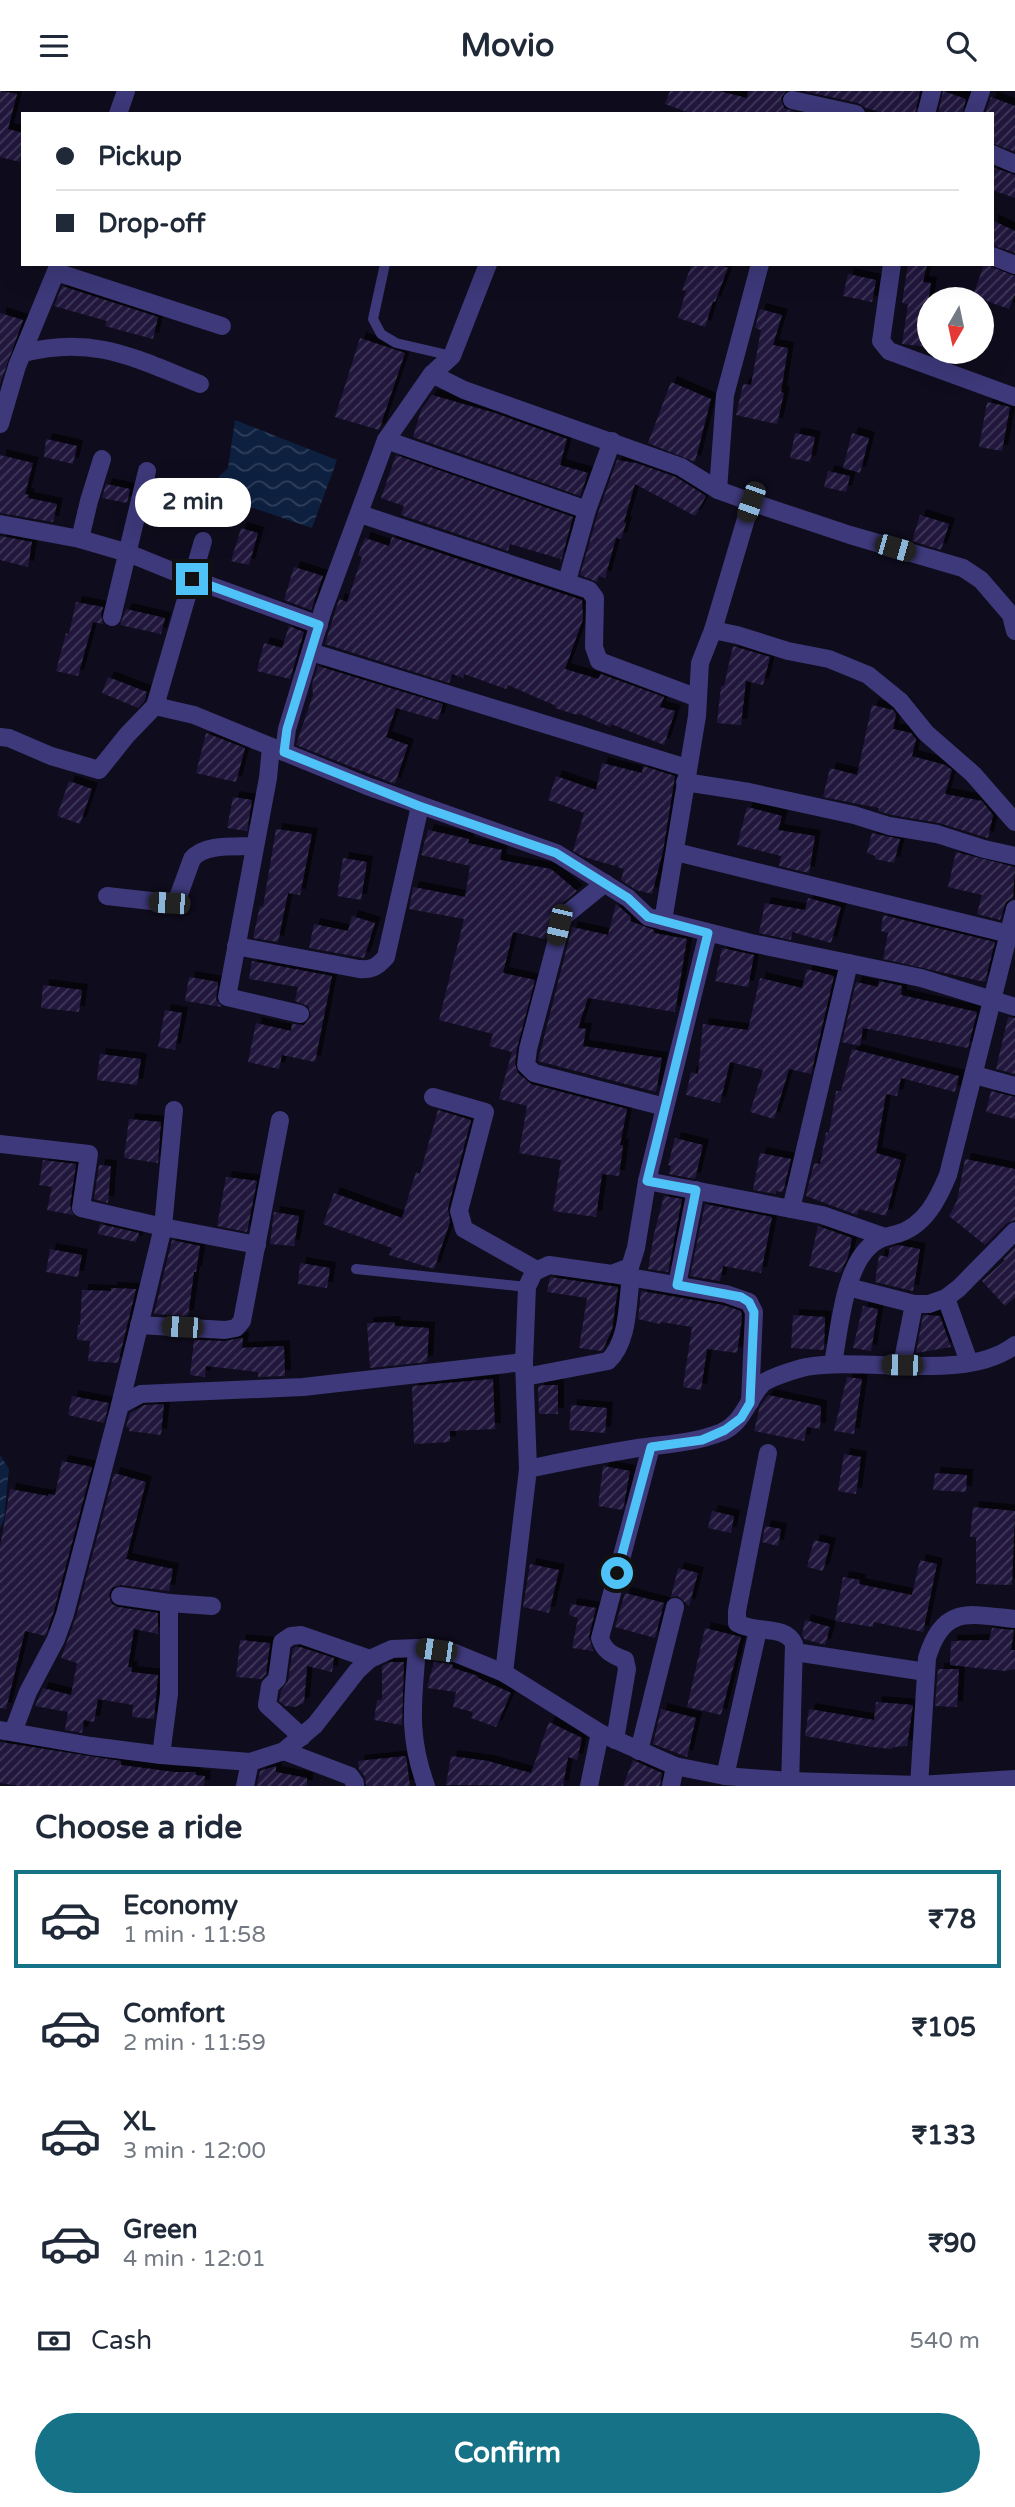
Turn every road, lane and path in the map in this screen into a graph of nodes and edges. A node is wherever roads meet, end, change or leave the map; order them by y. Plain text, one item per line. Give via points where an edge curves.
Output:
1 (126, 91) edge
2 (932, 91) edge
3 (981, 91) edge
4 (790, 102) edge
5 (119, 112) edge
6 (845, 112) edge
7 (927, 112) edge
8 (974, 112) edge
9 (994, 155) edge
10 (1015, 164) edge
11 (994, 258) edge
12 (1015, 265) edge
13 (385, 266) edge
14 (487, 266) edge
15 (759, 266) edge
16 (892, 266) edge
17 (58, 268) edge
18 (222, 326) dead end
19 (23, 353) junction
20 (452, 356) junction
21 (432, 374) junction
22 (200, 384) dead end
23 (1015, 397) edge
24 (0, 424) edge
25 (386, 440) junction
26 (612, 442) junction
27 (102, 459) dead end
28 (147, 471) dead end
29 (718, 490) junction
30 (751, 502) junction
31 (587, 510) junction
32 (360, 514) junction
33 (0, 524) edge
34 (80, 540) junction
35 (203, 541) dead end
36 (128, 553) junction
37 (192, 579) junction
38 (566, 580) junction
39 (112, 617) dead end
40 (1014, 617) edge
41 (319, 625) junction
42 (713, 629) junction
43 (311, 652) junction
44 (698, 698) junction
45 (155, 706) junction
46 (0, 737) edge
47 (278, 749) junction
48 (686, 775) junction
49 (419, 806) junction
50 (1015, 822) edge
51 (255, 846) junction
52 (676, 852) junction
53 (1015, 856) edge
54 (605, 883) junction
55 (107, 896) dead end
56 (1015, 909) edge
57 (663, 921) junction
58 (708, 933) junction
59 (1009, 934) junction
60 (236, 946) junction
61 (849, 963) junction
62 (993, 1001) junction
63 (1015, 1007) edge
64 (300, 1014) dead end
65 (975, 1075) junction
66 (1015, 1086) edge
67 (433, 1097) dead end
68 (665, 1107) junction
69 (174, 1110) dead end
70 (280, 1120) dead end
71 (0, 1143) edge
72 (647, 1181) junction
73 (696, 1190) junction
74 (791, 1209) junction
75 (163, 1227) junction
76 (1015, 1231) edge
77 (882, 1236) junction
78 (257, 1245) junction
79 (356, 1269) dead end
80 (537, 1270) junction
81 (612, 1274) junction
82 (631, 1277) junction
83 (677, 1285) junction
84 (527, 1287) junction
85 (848, 1287) junction
86 (946, 1299) junction
87 (914, 1304) junction
88 (139, 1325) junction
89 (1015, 1345) edge
90 (969, 1362) junction
91 (833, 1364) junction
92 (902, 1365) junction
93 (525, 1370) junction
94 (750, 1403) junction
95 (120, 1405) junction
96 (651, 1447) junction
97 (768, 1453) dead end
98 (528, 1469) junction
99 (120, 1596) dead end
100 (169, 1603) junction
101 (212, 1607) dead end
102 (675, 1607) dead end
103 (1015, 1619) edge
104 (758, 1630) junction
105 (417, 1648) junction
106 (795, 1652) junction
107 (370, 1659) junction
108 (926, 1672) junction
109 (504, 1673) junction
110 (6, 1731) edge
111 (302, 1737) junction
112 (608, 1737) junction
113 (284, 1751) junction
114 (639, 1751) junction
115 (161, 1755) junction
116 (250, 1762) junction
117 (675, 1766) junction
118 (725, 1776) junction
119 (1015, 1779) edge
120 (790, 1784) edge
121 (919, 1785) edge
122 (245, 1786) edge
123 (355, 1786) edge
124 (426, 1786) edge
125 (589, 1786) edge
126 (671, 1786) edge

1 - 5 street
2 - 7 street
3 - 8 street
4 - 6 street
9 - 10 street
11 - 12 street
13 - 20 lane via 373,319 381,334 396,343
14 - 20 street
15 - 29 street via 725,395
16 - 23 street via 881,341 889,351
17 - 18 street
17 - 19 street
19 - 22 street via 79,345 106,348
19 - 24 street
20 - 21 street
21 - 25 street
21 - 26 street via 464,390
25 - 31 street
25 - 32 street
26 - 29 street via 681,467
26 - 31 street
27 - 34 street
28 - 36 street
29 - 30 street
30 - 40 street via 963,568 981,580
30 - 42 street
31 - 38 street
32 - 38 street
32 - 41 street
33 - 34 street
34 - 36 street
35 - 37 street
36 - 37 street
36 - 39 street
37 - 41 street
37 - 45 street
38 - 44 street via 596,597 594,647 599,661
41 - 43 street
42 - 44 street via 700,663
42 - 50 street via 829,659 868,675 973,773
43 - 47 street
43 - 48 street
44 - 48 street
45 - 46 street via 99,770
45 - 47 street via 194,715
47 - 49 street
47 - 51 street
48 - 52 street
48 - 53 street
49 - 54 street via 556,853
49 - 60 street via 386,957 372,970
51 - 55 street via 196,853 177,899 169,903
51 - 60 street
52 - 57 street
52 - 59 street
54 - 57 street via 648,917
54 - 68 street via 563,917 526,1065 534,1073
56 - 59 street
57 - 58 street
58 - 61 street
58 - 68 street
59 - 62 street
60 - 64 street via 227,997
61 - 62 street via 921,978
61 - 74 street
62 - 63 street
62 - 65 street
65 - 66 street
65 - 77 street via 939,1197 911,1228
67 - 80 street via 485,1112 458,1210 464,1229
68 - 72 street
69 - 75 street
70 - 78 street
71 - 75 street via 89,1154 81,1208
72 - 73 street
72 - 81 street via 630,1268
73 - 74 street
73 - 83 street
74 - 77 street via 834,1218
75 - 78 street
75 - 88 street
76 - 86 street
77 - 85 street via 867,1248
78 - 88 street via 246,1307 236,1328
79 - 84 lane
80 - 81 street via 549,1265
80 - 84 street
81 - 82 street
82 - 83 street
82 - 93 street via 622,1341 608,1361
83 - 94 street via 749,1302 754,1312
84 - 93 street
85 - 87 street
85 - 91 street
86 - 87 street
86 - 90 street
87 - 92 street
88 - 95 street
89 - 90 street via 989,1359
90 - 92 street
91 - 92 street
91 - 94 street via 804,1367 763,1383
93 - 95 street via 141,1394
93 - 98 street
94 - 96 street via 741,1418 725,1430 702,1440
95 - 110 street via 65,1614
96 - 98 street
96 - 112 street via 600,1638 602,1647 625,1660 627,1669
97 - 104 street via 737,1611 737,1623
98 - 109 street
99 - 100 street
100 - 101 street
100 - 115 street via 169,1694
102 - 114 street
103 - 108 street via 961,1615 947,1621 933,1639
104 - 106 street via 791,1637
104 - 118 street
105 - 107 street via 391,1649
105 - 109 street via 455,1653
105 - 124 street via 412,1718 414,1748
106 - 108 street
106 - 120 street
107 - 111 street
107 - 111 street via 301,1635 282,1642 277,1679 270,1686 267,1705
108 - 121 street
109 - 112 street
110 - 115 street
111 - 113 street
112 - 114 street
112 - 125 street
113 - 116 street
113 - 123 street via 340,1771
114 - 117 street
115 - 116 street
116 - 122 street
117 - 118 street
117 - 126 street
118 - 120 street
119 - 121 street
120 - 121 street

